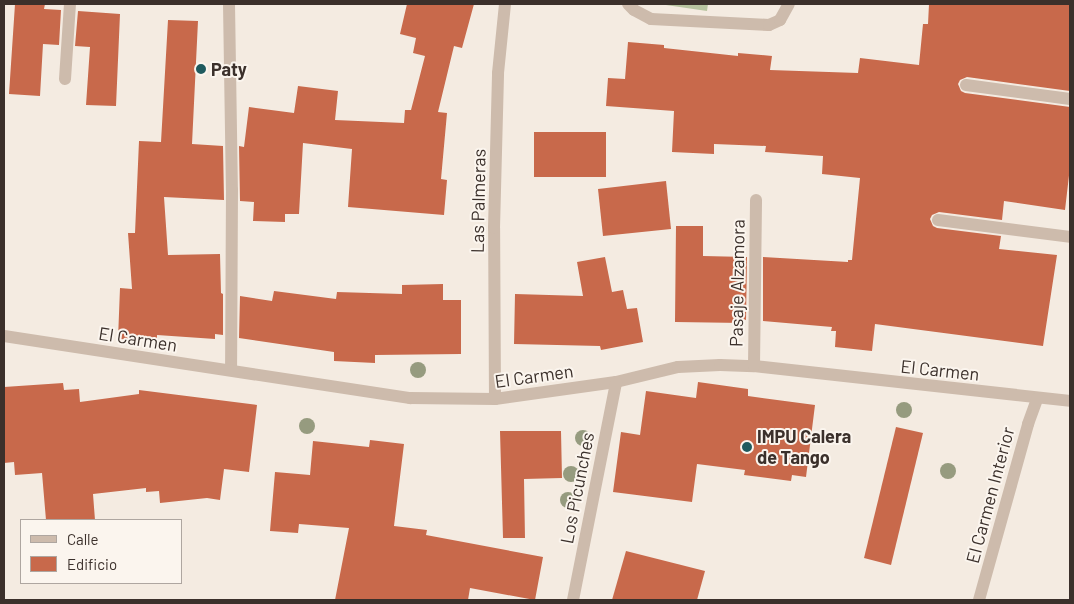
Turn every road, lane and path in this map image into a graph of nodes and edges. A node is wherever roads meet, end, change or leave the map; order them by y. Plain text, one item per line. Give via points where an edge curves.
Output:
1 (70, 4) edge
2 (229, 4) edge
3 (505, 4) edge
4 (628, 4) edge
5 (789, 4) edge
6 (65, 79) dead end
7 (966, 85) dead end
8 (1070, 99) edge
9 (756, 200) dead end
10 (938, 220) dead end
11 (1070, 237) edge
12 (4, 336) edge
13 (754, 366) junction
14 (231, 370) junction
15 (616, 382) junction
16 (495, 399) junction
17 (1037, 399) junction
18 (1070, 402) edge
19 (573, 600) edge
20 (979, 600) edge

1 - 6 street
2 - 14 street
3 - 16 street, Las Palmeras via 498,73 494,228
4 - 5 street via 652,18 769,25 780,20
7 - 8 street
9 - 13 street, Pasaje Alzamora
10 - 11 street
12 - 14 street, El Carmen
13 - 15 street, El Carmen via 678,367
13 - 17 street, El Carmen
14 - 16 street, El Carmen via 410,398
15 - 16 street, El Carmen
15 - 19 street, Los Picunches
17 - 18 street, El Carmen
17 - 20 street, El Carmen Interior

